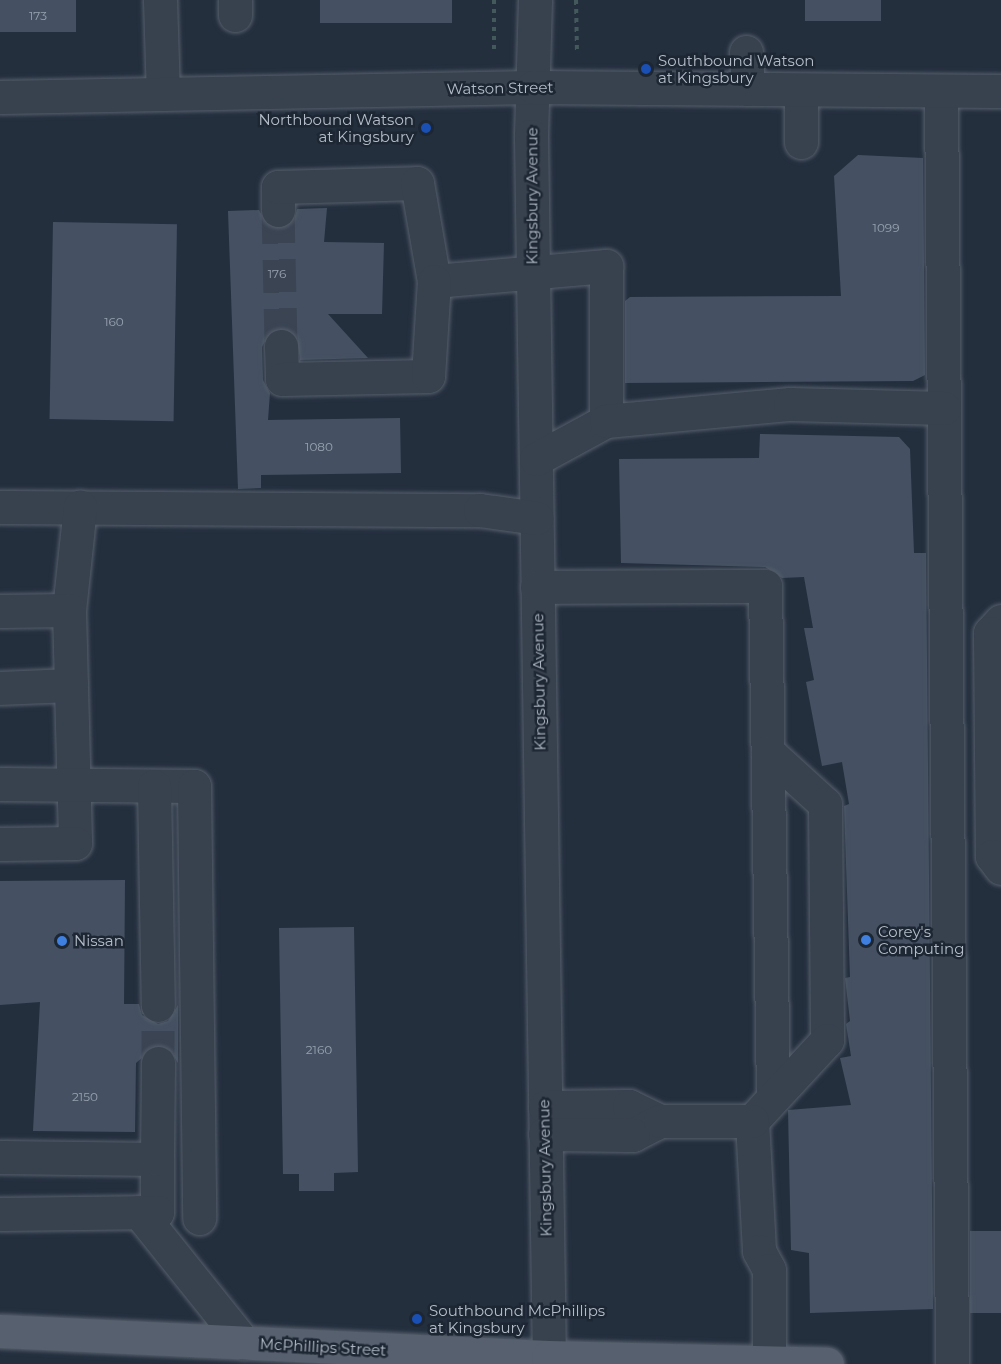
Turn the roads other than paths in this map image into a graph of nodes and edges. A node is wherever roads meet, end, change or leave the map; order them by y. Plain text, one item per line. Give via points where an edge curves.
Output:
1 (160, 0) edge
2 (535, 0) edge
3 (746, 52) dead end
4 (533, 87) junction
5 (748, 89) junction
6 (801, 90) junction
7 (1001, 91) edge
8 (941, 92) junction
9 (163, 94) junction
10 (0, 97) edge
11 (801, 142) dead end
12 (278, 199) dead end
13 (532, 273) junction
14 (434, 281) junction
15 (281, 346) tunnel mouth
16 (944, 408) junction
17 (606, 421) junction
18 (536, 459) junction
19 (0, 507) edge
20 (80, 507) junction
21 (536, 518) junction
22 (537, 587) junction
23 (69, 610) junction
24 (0, 611) edge
25 (1001, 621) edge
26 (71, 685) junction
27 (0, 688) edge
28 (768, 752) junction
29 (0, 784) edge
30 (75, 784) junction
31 (154, 786) junction
32 (0, 844) edge
33 (1001, 868) edge
34 (158, 1005) tunnel mouth
35 (158, 1063) tunnel mouth
36 (773, 1095) junction
37 (545, 1121) junction
38 (752, 1121) junction
39 (0, 1157) edge
40 (157, 1158) junction
41 (139, 1212) junction
42 (0, 1214) edge
43 (199, 1218) dead end
44 (0, 1331) edge
45 (244, 1343) junction
46 (548, 1361) edge
47 (758, 1362) junction
48 (827, 1364) edge
49 (952, 1364) edge

1 - 9 street
2 - 4 street, Kingsbury Avenue
3 - 5 street
4 - 5 street, Watson Street
4 - 9 street, Watson Street
4 - 13 street, Kingsbury Avenue
5 - 6 street, Watson Street
6 - 8 street, Watson Street
6 - 11 street
7 - 8 street, Watson Street
8 - 16 street
9 - 10 street, Watson Street
12 - 14 street via 417,183
13 - 14 street
13 - 17 street via 606,266
13 - 18 street, Kingsbury Avenue
14 - 15 street via 428,376 282,379
16 - 17 street via 790,404
16 - 49 street
17 - 18 street
18 - 21 street, Kingsbury Avenue
19 - 20 street
20 - 21 street via 480,510
20 - 23 street
21 - 22 street, Kingsbury Avenue
22 - 28 street via 765,586
22 - 37 street, Kingsbury Avenue
23 - 24 street
23 - 26 street
25 - 33 street via 990,633 992,856
26 - 27 street
26 - 30 street
28 - 36 street
28 - 36 street via 825,804 827,1040
29 - 30 street
30 - 31 street
30 - 32 street via 75,843
31 - 34 street
31 - 43 street via 194,786
35 - 40 street
36 - 38 street
37 - 38 street via 633,1135 660,1121
37 - 46 street, Kingsbury Avenue
38 - 47 street via 759,1251 769,1270
39 - 40 street
40 - 41 street via 157,1212
41 - 42 street
41 - 45 street
44 - 45 main road, McPhillips Street
45 - 46 main road, McPhillips Street
46 - 47 main road, McPhillips Street
47 - 48 main road, McPhillips Street

